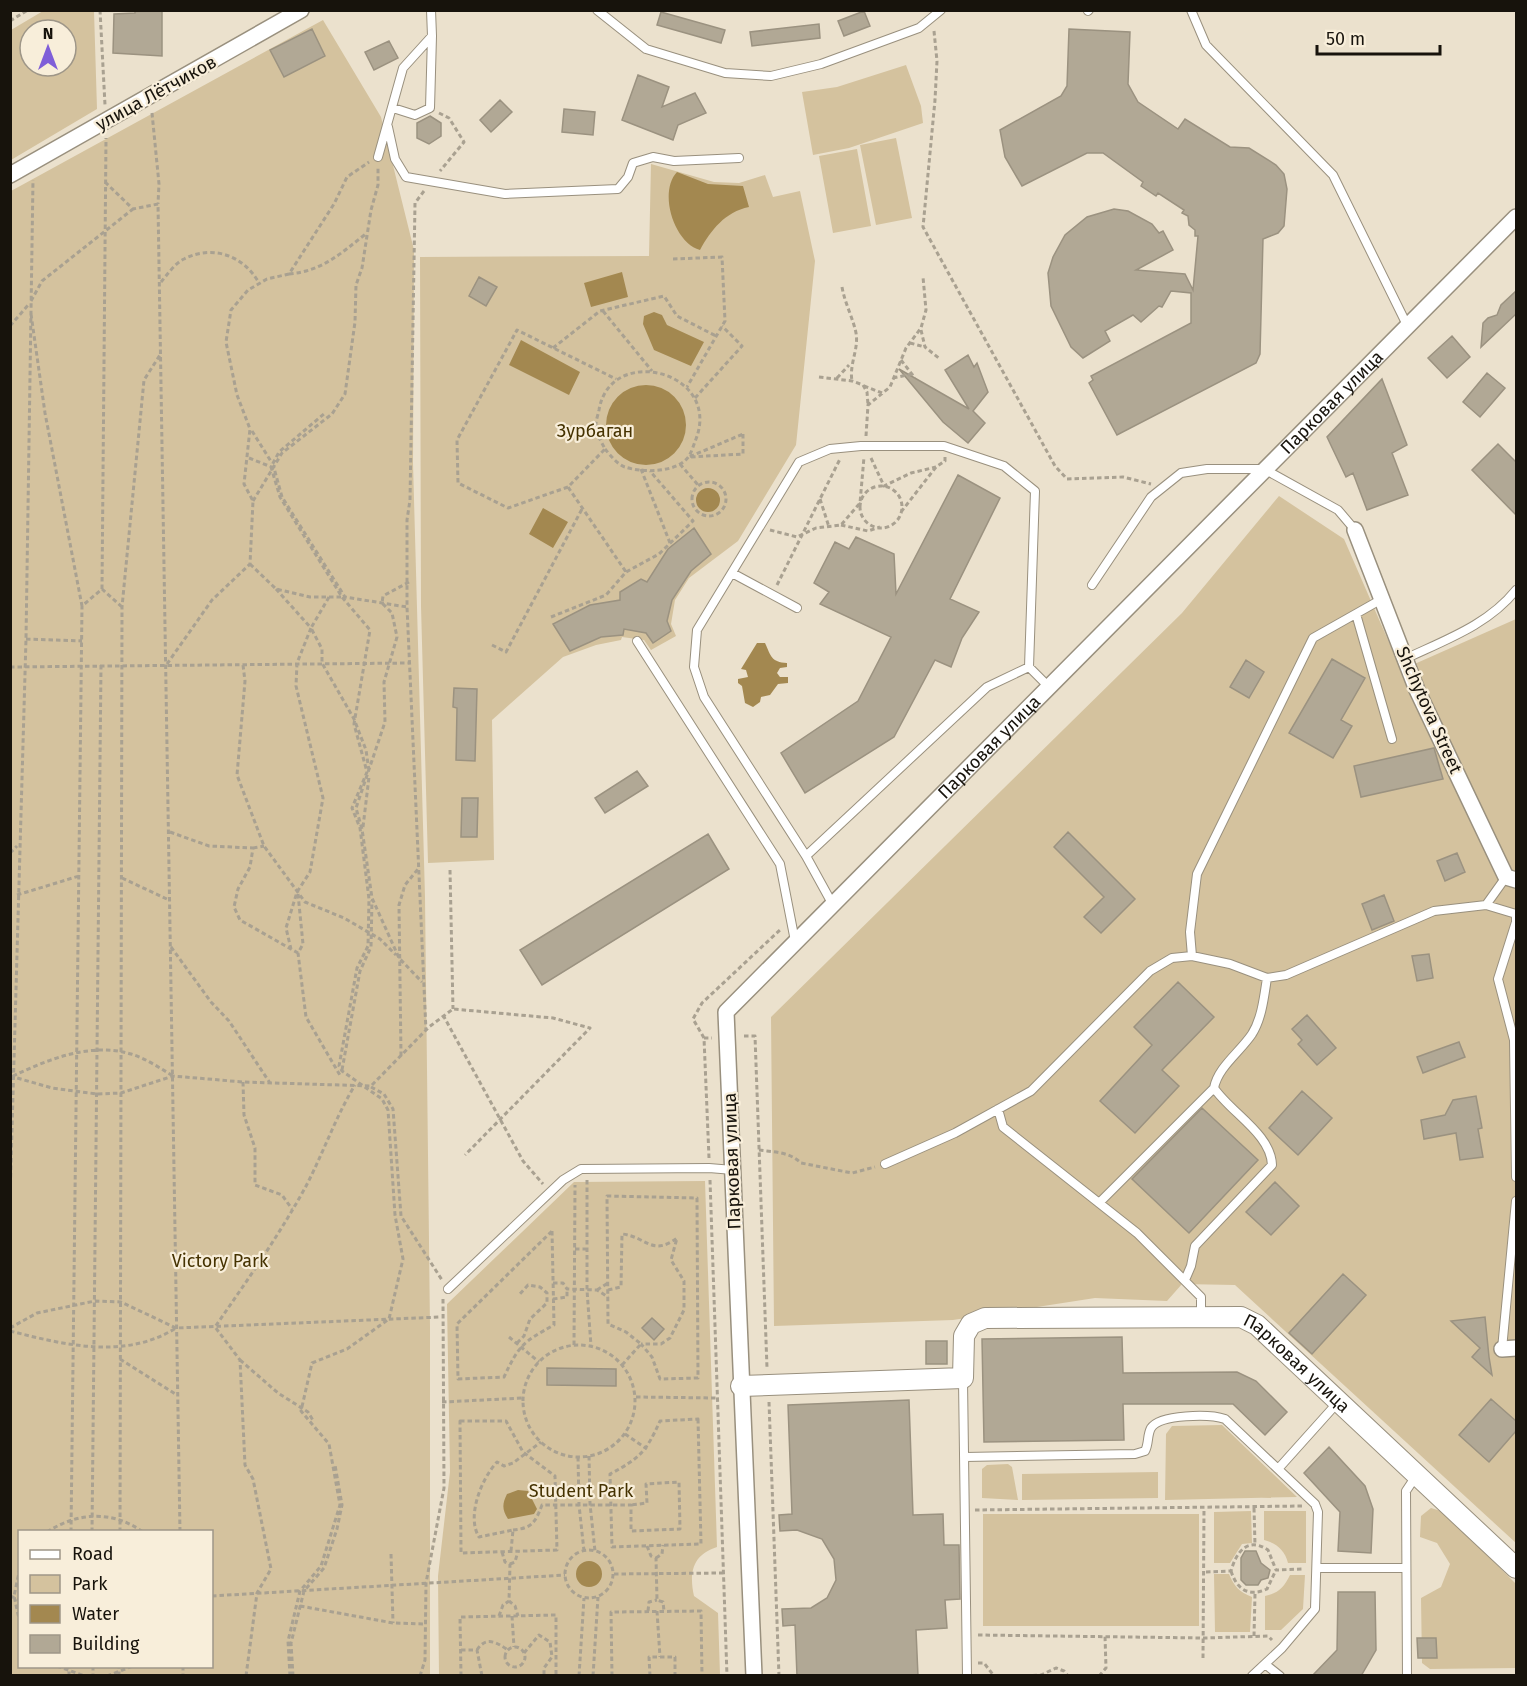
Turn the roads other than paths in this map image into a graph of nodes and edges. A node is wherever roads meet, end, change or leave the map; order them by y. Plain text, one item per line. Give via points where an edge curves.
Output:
1 (302, 10) edge
2 (432, 10) edge
3 (597, 10) edge
4 (941, 10) edge
5 (1191, 10) edge
6 (432, 36) junction
7 (393, 108) junction
8 (388, 127) junction
9 (378, 157) road end
10 (739, 158) dead end
11 (10, 175) edge
12 (1516, 217) edge
13 (1407, 325) junction
14 (1264, 469) junction
15 (1355, 530) joint
16 (732, 573) junction
17 (1092, 585) dead end
18 (1516, 590) edge
19 (1382, 599) junction
20 (797, 608) dead end
21 (1356, 614) junction
22 (636, 641) dead end
23 (1405, 659) junction
24 (1029, 667) junction
25 (1050, 688) junction
26 (1392, 739) dead end
27 (806, 856) junction
28 (1511, 878) edge
29 (832, 905) junction
30 (1486, 905) junction
31 (1516, 914) edge
32 (795, 942) junction
33 (1192, 956) junction
34 (1267, 978) junction
35 (1214, 1088) junction
36 (998, 1109) junction
37 (885, 1164) road end
38 (733, 1170) junction
39 (1516, 1177) edge
40 (1516, 1201) edge
41 (1099, 1203) junction
42 (1185, 1280) junction
43 (448, 1289) road end
44 (1201, 1317) junction
45 (1509, 1349) edge
46 (963, 1378) junction
47 (741, 1386) junction
48 (1340, 1400) junction
49 (965, 1457) junction
50 (1278, 1469) junction
51 (1419, 1474) junction
52 (1318, 1568) junction
53 (1406, 1568) junction
54 (1516, 1568) edge
55 (1265, 1664) junction
56 (754, 1676) edge
57 (967, 1676) edge
58 (1252, 1676) edge
59 (1280, 1676) edge
60 (1407, 1676) edge

1 - 11 street, улица Лётчиков
2 - 6 lane
3 - 4 lane via 646,49 725,73 771,76 821,64 919,28
5 - 13 lane via 1206,45 1333,175
6 - 7 lane via 403,68
6 - 7 lane via 430,108 415,115
7 - 8 lane
8 - 9 lane
8 - 10 lane via 395,159 406,177 505,194 618,189 633,163 653,157 674,161
12 - 13 street, Парковая улица
13 - 14 street, Парковая улица
14 - 15 lane via 1338,510
14 - 17 lane via 1181,473 1151,497
14 - 25 street, Парковая улица
15 - 19 street, Shchytova Street
16 - 20 lane
16 - 24 lane via 799,462 846,447 944,446 1004,466 1035,491
16 - 27 lane via 697,630 694,667 704,697
18 - 23 lane via 1504,606 1471,628
19 - 21 lane
19 - 23 street, Shchytova Street
21 - 26 lane
21 - 33 lane via 1313,638 1197,874 1190,932
22 - 32 lane via 780,864
23 - 28 street, Shchytova Street
24 - 25 lane
24 - 27 lane via 987,687
25 - 29 street, Парковая улица
27 - 29 lane
28 - 30 lane
29 - 32 street, Парковая улица
30 - 31 lane
30 - 34 lane via 1434,911 1286,975
31 - 39 lane via 1498,979 1514,1040
32 - 38 street, Парковая улица via 726,1012
33 - 34 lane via 1230,964
33 - 36 lane via 1172,958 1150,971 1031,1091
34 - 35 lane via 1254,1031 1219,1074
35 - 41 lane
35 - 42 lane via 1263,1140 1272,1153 1272,1165 1195,1246
36 - 37 lane
36 - 41 lane via 1003,1127
38 - 43 lane via 581,1169 563,1180
38 - 47 street, Парковая улица
40 - 45 lane
41 - 42 lane
42 - 44 lane via 1201,1297
44 - 46 street, Парковая улица via 985,1318 971,1324 964,1336
44 - 48 street, Парковая улица via 1241,1317 1257,1325
46 - 47 street
46 - 49 lane
47 - 56 street, Парковая улица
48 - 50 lane
48 - 51 street, Парковая улица
49 - 50 lane via 1136,1454 1145,1451 1152,1426 1160,1420 1219,1417
49 - 57 lane
50 - 52 lane via 1315,1504
51 - 53 lane via 1406,1491
51 - 54 street, Парковая улица
52 - 53 lane
52 - 55 lane via 1315,1609
53 - 60 lane
55 - 58 lane
55 - 59 lane

